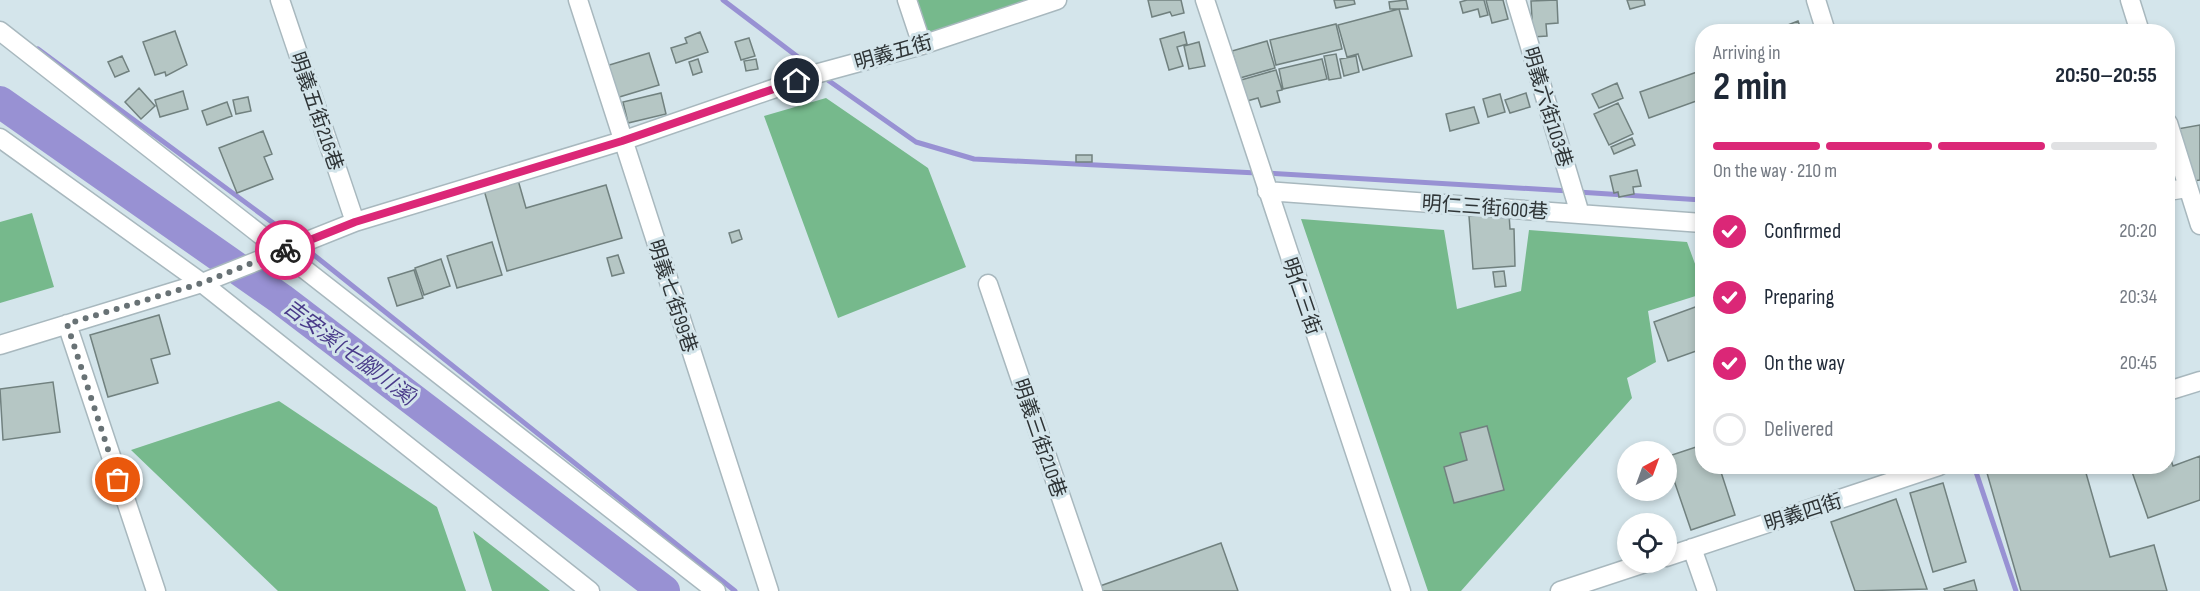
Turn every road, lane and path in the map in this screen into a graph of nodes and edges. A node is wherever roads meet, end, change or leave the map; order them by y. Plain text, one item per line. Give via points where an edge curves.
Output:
1 (280, 0) edge
2 (578, 0) edge
3 (907, 0) edge
4 (1057, 0) edge
5 (1205, 0) edge
6 (1516, 0) edge
7 (1816, 0) edge
8 (2130, 0) edge
9 (1824, 24) edge
10 (2138, 24) edge
11 (0, 31) edge
12 (922, 45) junction
13 (0, 138) edge
14 (622, 141) junction
15 (2175, 147) edge
16 (1263, 179) junction
17 (2187, 188) junction
18 (2175, 190) edge
19 (1580, 214) junction
20 (355, 222) junction
21 (1695, 222) edge
22 (2200, 225) edge
23 (284, 251) junction
24 (202, 283) junction
25 (988, 284) dead end
26 (67, 324) junction
27 (0, 345) edge
28 (2200, 381) edge
29 (2175, 389) edge
30 (1916, 474) edge
31 (1692, 548) junction
32 (1677, 553) edge
33 (1617, 572) edge
34 (156, 591) edge
35 (590, 591) edge
36 (716, 591) edge
37 (769, 591) edge
38 (1093, 591) edge
39 (1401, 591) edge
40 (1560, 591) edge
41 (1707, 591) edge

1 - 20 street, 明義五街216巷
2 - 14 street, 明義七街99巷
3 - 12 street
4 - 12 street, 明義五街
5 - 16 street, 明仁三街
6 - 19 street, 明義六街103巷
7 - 9 street
8 - 10 street
11 - 23 street
12 - 14 street, 明義五街 via 819,73
13 - 24 street
14 - 20 street, 明義五街
14 - 37 street, 明義七街99巷
15 - 17 street
16 - 19 street, 明仁三街600巷
16 - 39 street, 明仁三街
17 - 18 street
17 - 22 street
19 - 21 street, 明仁三街600巷
20 - 23 street, 明義五街
23 - 24 street, 明義五街
23 - 36 street
24 - 26 street, 明義五街
24 - 35 street
25 - 38 street, 明義三街210巷
26 - 27 street, 明義五街
26 - 34 street
28 - 29 street
30 - 31 street, 明義四街
31 - 32 street, 明義四街
31 - 41 street
33 - 40 street

